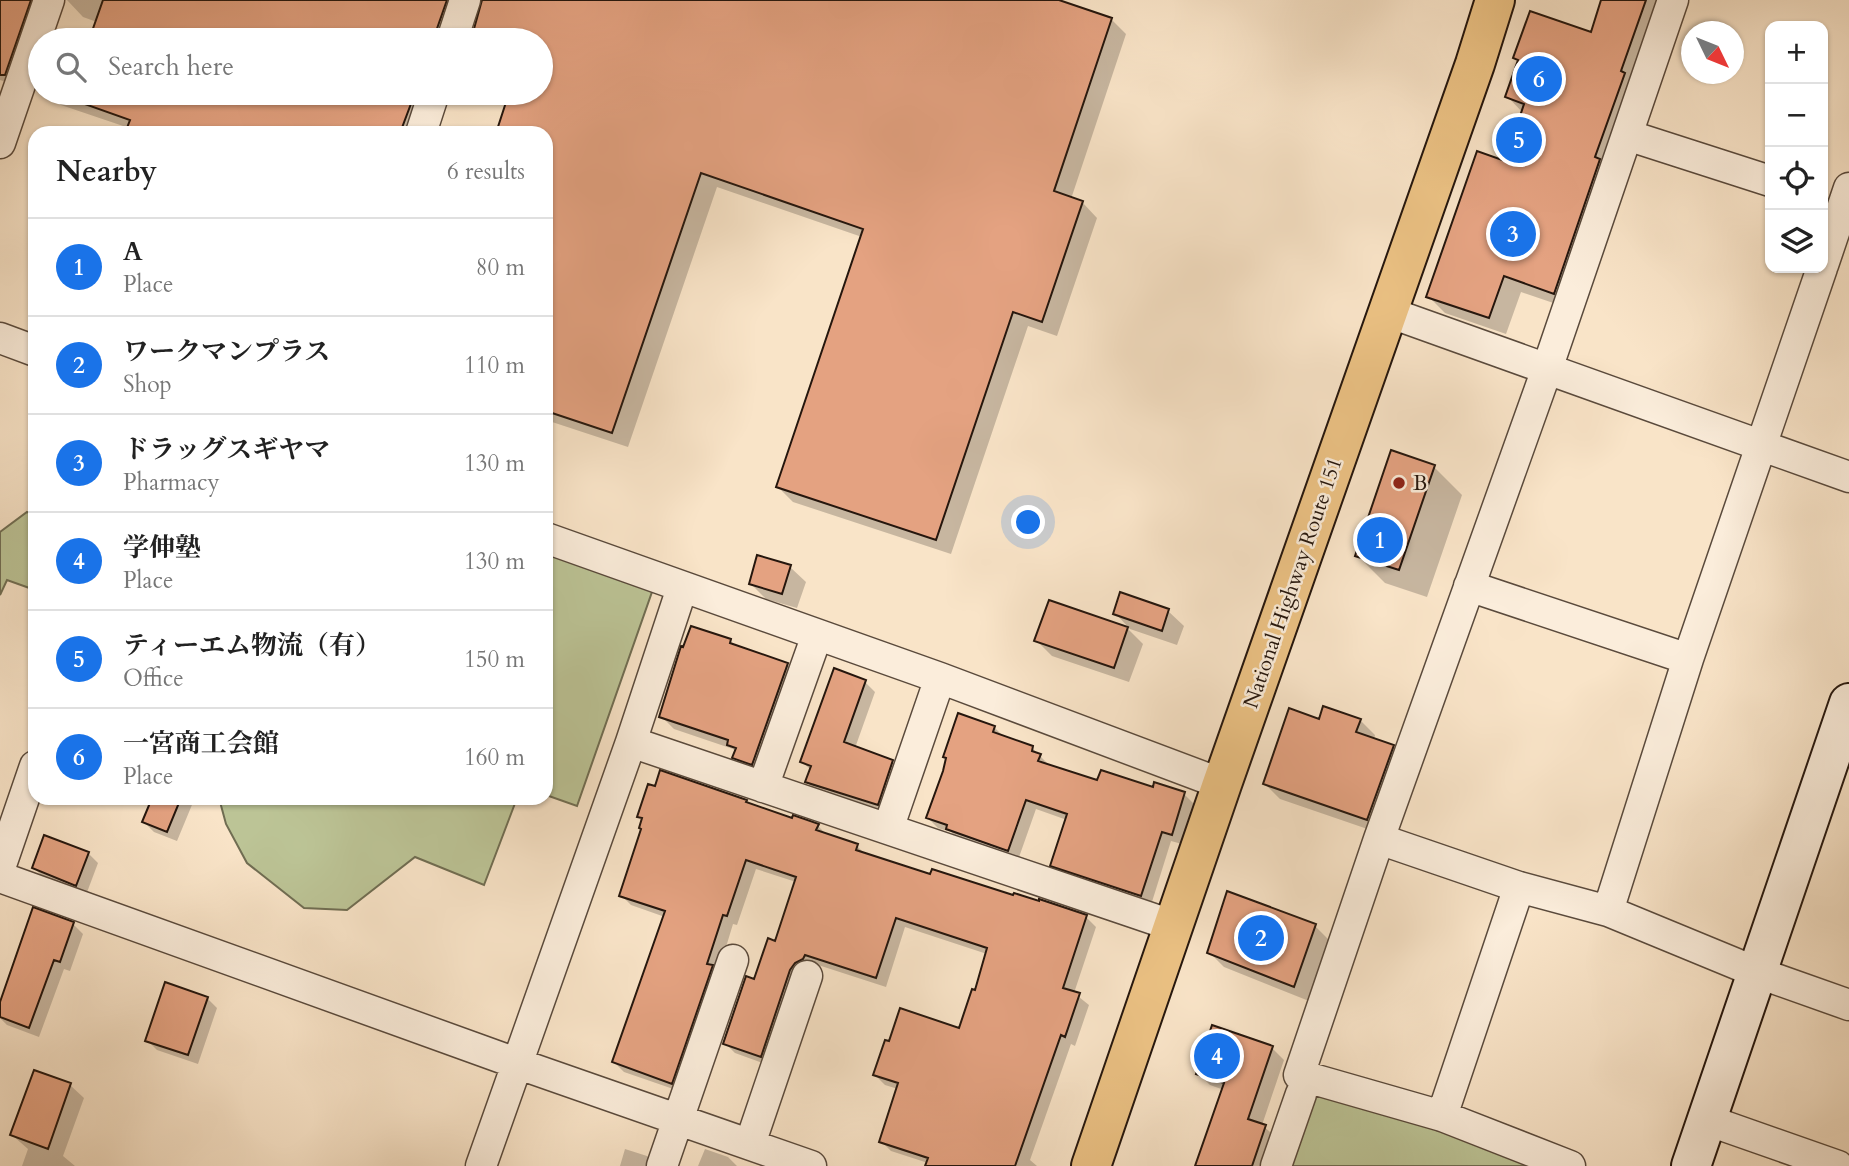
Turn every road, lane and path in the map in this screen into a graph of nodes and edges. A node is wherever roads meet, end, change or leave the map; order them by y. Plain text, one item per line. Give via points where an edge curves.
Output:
1 (49, 0) edge
2 (465, 0) edge
3 (1496, 0) edge
4 (1673, 0) edge
5 (39, 28) edge
6 (456, 28) edge
7 (28, 62) edge
8 (430, 105) edge
9 (423, 126) edge
10 (1627, 135) junction
11 (0, 144) edge
12 (1765, 179) edge
13 (1838, 197) edge
14 (1828, 240) edge
15 (1820, 273) edge
16 (1388, 312) junction
17 (0, 338) edge
18 (28, 348) edge
19 (1547, 369) junction
20 (1761, 447) junction
21 (1849, 477) edge
22 (553, 541) edge
23 (1469, 586) junction
24 (682, 588) junction
25 (817, 635) junction
26 (1688, 659) junction
27 (940, 678) junction
28 (1849, 703) edge
29 (631, 742) junction
30 (1222, 784) junction
31 (28, 786) edge
32 (763, 787) junction
33 (888, 829) junction
34 (1379, 839) junction
35 (0, 868) edge
36 (0, 877) edge
37 (1519, 887) junction
38 (1608, 911) junction
39 (1174, 926) junction
40 (733, 960) dead end
41 (1756, 972) junction
42 (807, 976) dead end
43 (1849, 1005) edge
44 (516, 1063) junction
45 (1301, 1094) dead end
46 (1442, 1116) junction
47 (679, 1120) junction
48 (1707, 1120) junction
49 (752, 1152) edge
50 (481, 1166) edge
51 (662, 1166) edge
52 (811, 1166) edge
53 (1091, 1166) edge
54 (1276, 1166) edge
55 (1570, 1166) edge
56 (1691, 1166) edge
57 (1838, 1166) edge

1 - 5 street
2 - 6 street
3 - 16 highway, National Highway Route 151
4 - 10 street
7 - 11 street
8 - 9 street
10 - 12 street
10 - 19 street
13 - 14 street
15 - 20 street
16 - 19 street
16 - 30 highway, National Highway Route 151
17 - 18 street
19 - 20 street
19 - 23 street
20 - 21 street
20 - 26 street
22 - 24 street
23 - 26 street
23 - 34 street
24 - 25 street
24 - 29 street
25 - 27 street
25 - 32 street
26 - 38 street
27 - 30 street
27 - 33 street
28 - 41 street
29 - 32 street
29 - 44 street
30 - 39 highway, National Highway Route 151
31 - 35 street
32 - 33 street
33 - 39 street
34 - 37 street
34 - 46 street via 1299,1074
36 - 44 street
37 - 38 street
37 - 46 street
38 - 41 street
39 - 53 highway, National Highway Route 151
40 - 47 street
41 - 43 street
41 - 48 street
42 - 49 street
44 - 47 street
44 - 50 street
45 - 54 street
46 - 55 street
47 - 49 street
47 - 51 street
48 - 56 street
48 - 57 street
49 - 52 street

